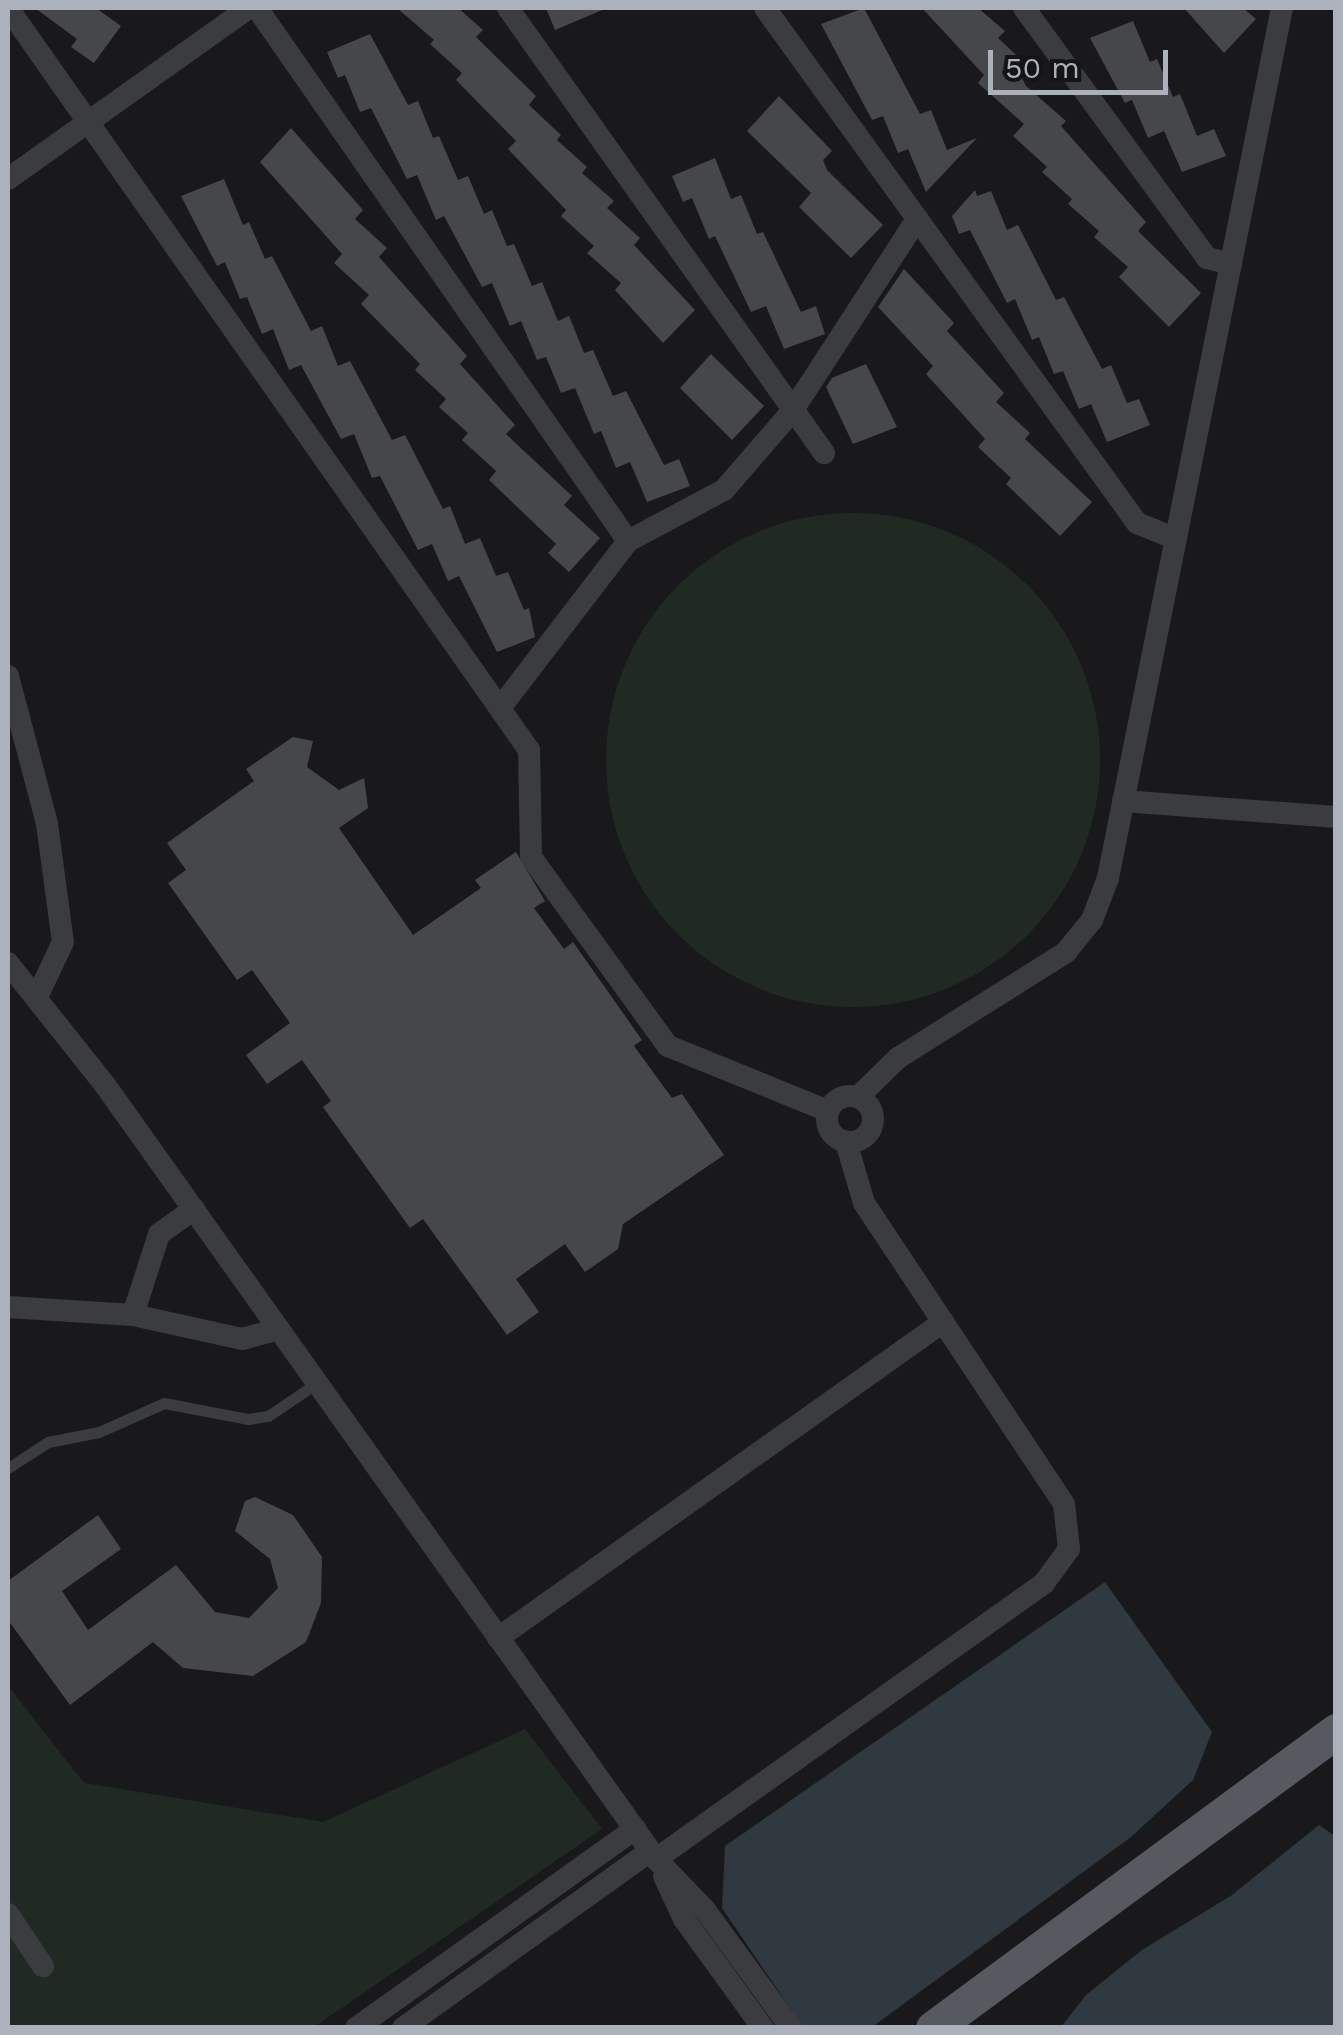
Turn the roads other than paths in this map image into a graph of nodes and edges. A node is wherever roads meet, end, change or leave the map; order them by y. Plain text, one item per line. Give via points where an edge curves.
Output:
1 (8, 8) edge
2 (249, 8) edge
3 (258, 8) edge
4 (508, 8) edge
5 (765, 8) edge
6 (1024, 8) edge
7 (1282, 8) edge
8 (88, 122) junction
9 (8, 179) edge
10 (917, 218) junction
11 (1230, 264) junction
12 (793, 410) junction
13 (824, 453) dead end
14 (1176, 539) junction
15 (628, 540) junction
16 (8, 676) edge
17 (500, 708) junction
18 (1124, 801) junction
19 (1336, 817) edge
20 (8, 963) edge
21 (37, 997) junction
22 (858, 1096) junction
23 (828, 1111) junction
24 (846, 1142) junction
25 (194, 1209) junction
26 (8, 1307) edge
27 (133, 1315) junction
28 (943, 1322) junction
29 (278, 1328) junction
30 (317, 1383) junction
31 (8, 1468) edge
32 (498, 1638) junction
33 (1336, 1731) edge
34 (635, 1829) junction
35 (653, 1855) junction
36 (8, 1914) edge
37 (43, 1966) dead end
38 (356, 2028) edge
39 (403, 2028) edge
40 (763, 2028) edge
41 (791, 2028) edge
42 (933, 2028) edge

1 - 8 street
2 - 8 street
3 - 15 street
4 - 12 street
5 - 10 street
6 - 11 street via 1207,258
7 - 11 street
8 - 9 street
8 - 17 street
10 - 12 street
10 - 14 street via 1136,523
11 - 14 street
12 - 13 street
12 - 15 street via 724,490
14 - 18 street
15 - 17 street
16 - 21 street via 47,824 62,942
17 - 23 street via 529,750 531,858 668,1046
18 - 19 street
18 - 22 street via 1092,920 1066,952 898,1058
20 - 21 street
21 - 25 street
22 - 23 street via 837,1099
22 - 24 street via 870,1105 872,1126 862,1139
23 - 24 street via 832,1134
24 - 28 street via 864,1203
25 - 27 street via 154,1243
25 - 29 street
26 - 27 street
27 - 29 street via 242,1339
28 - 32 street
28 - 35 street via 1064,1504 1069,1550 1044,1583
29 - 30 street
30 - 31 lane via 268,1416 248,1419 164,1403 99,1432 48,1442
30 - 32 street
32 - 34 street
33 - 42 main road
34 - 35 street
34 - 38 street
35 - 39 street
35 - 40 street via 684,1918
35 - 41 street via 705,1910
36 - 37 street

